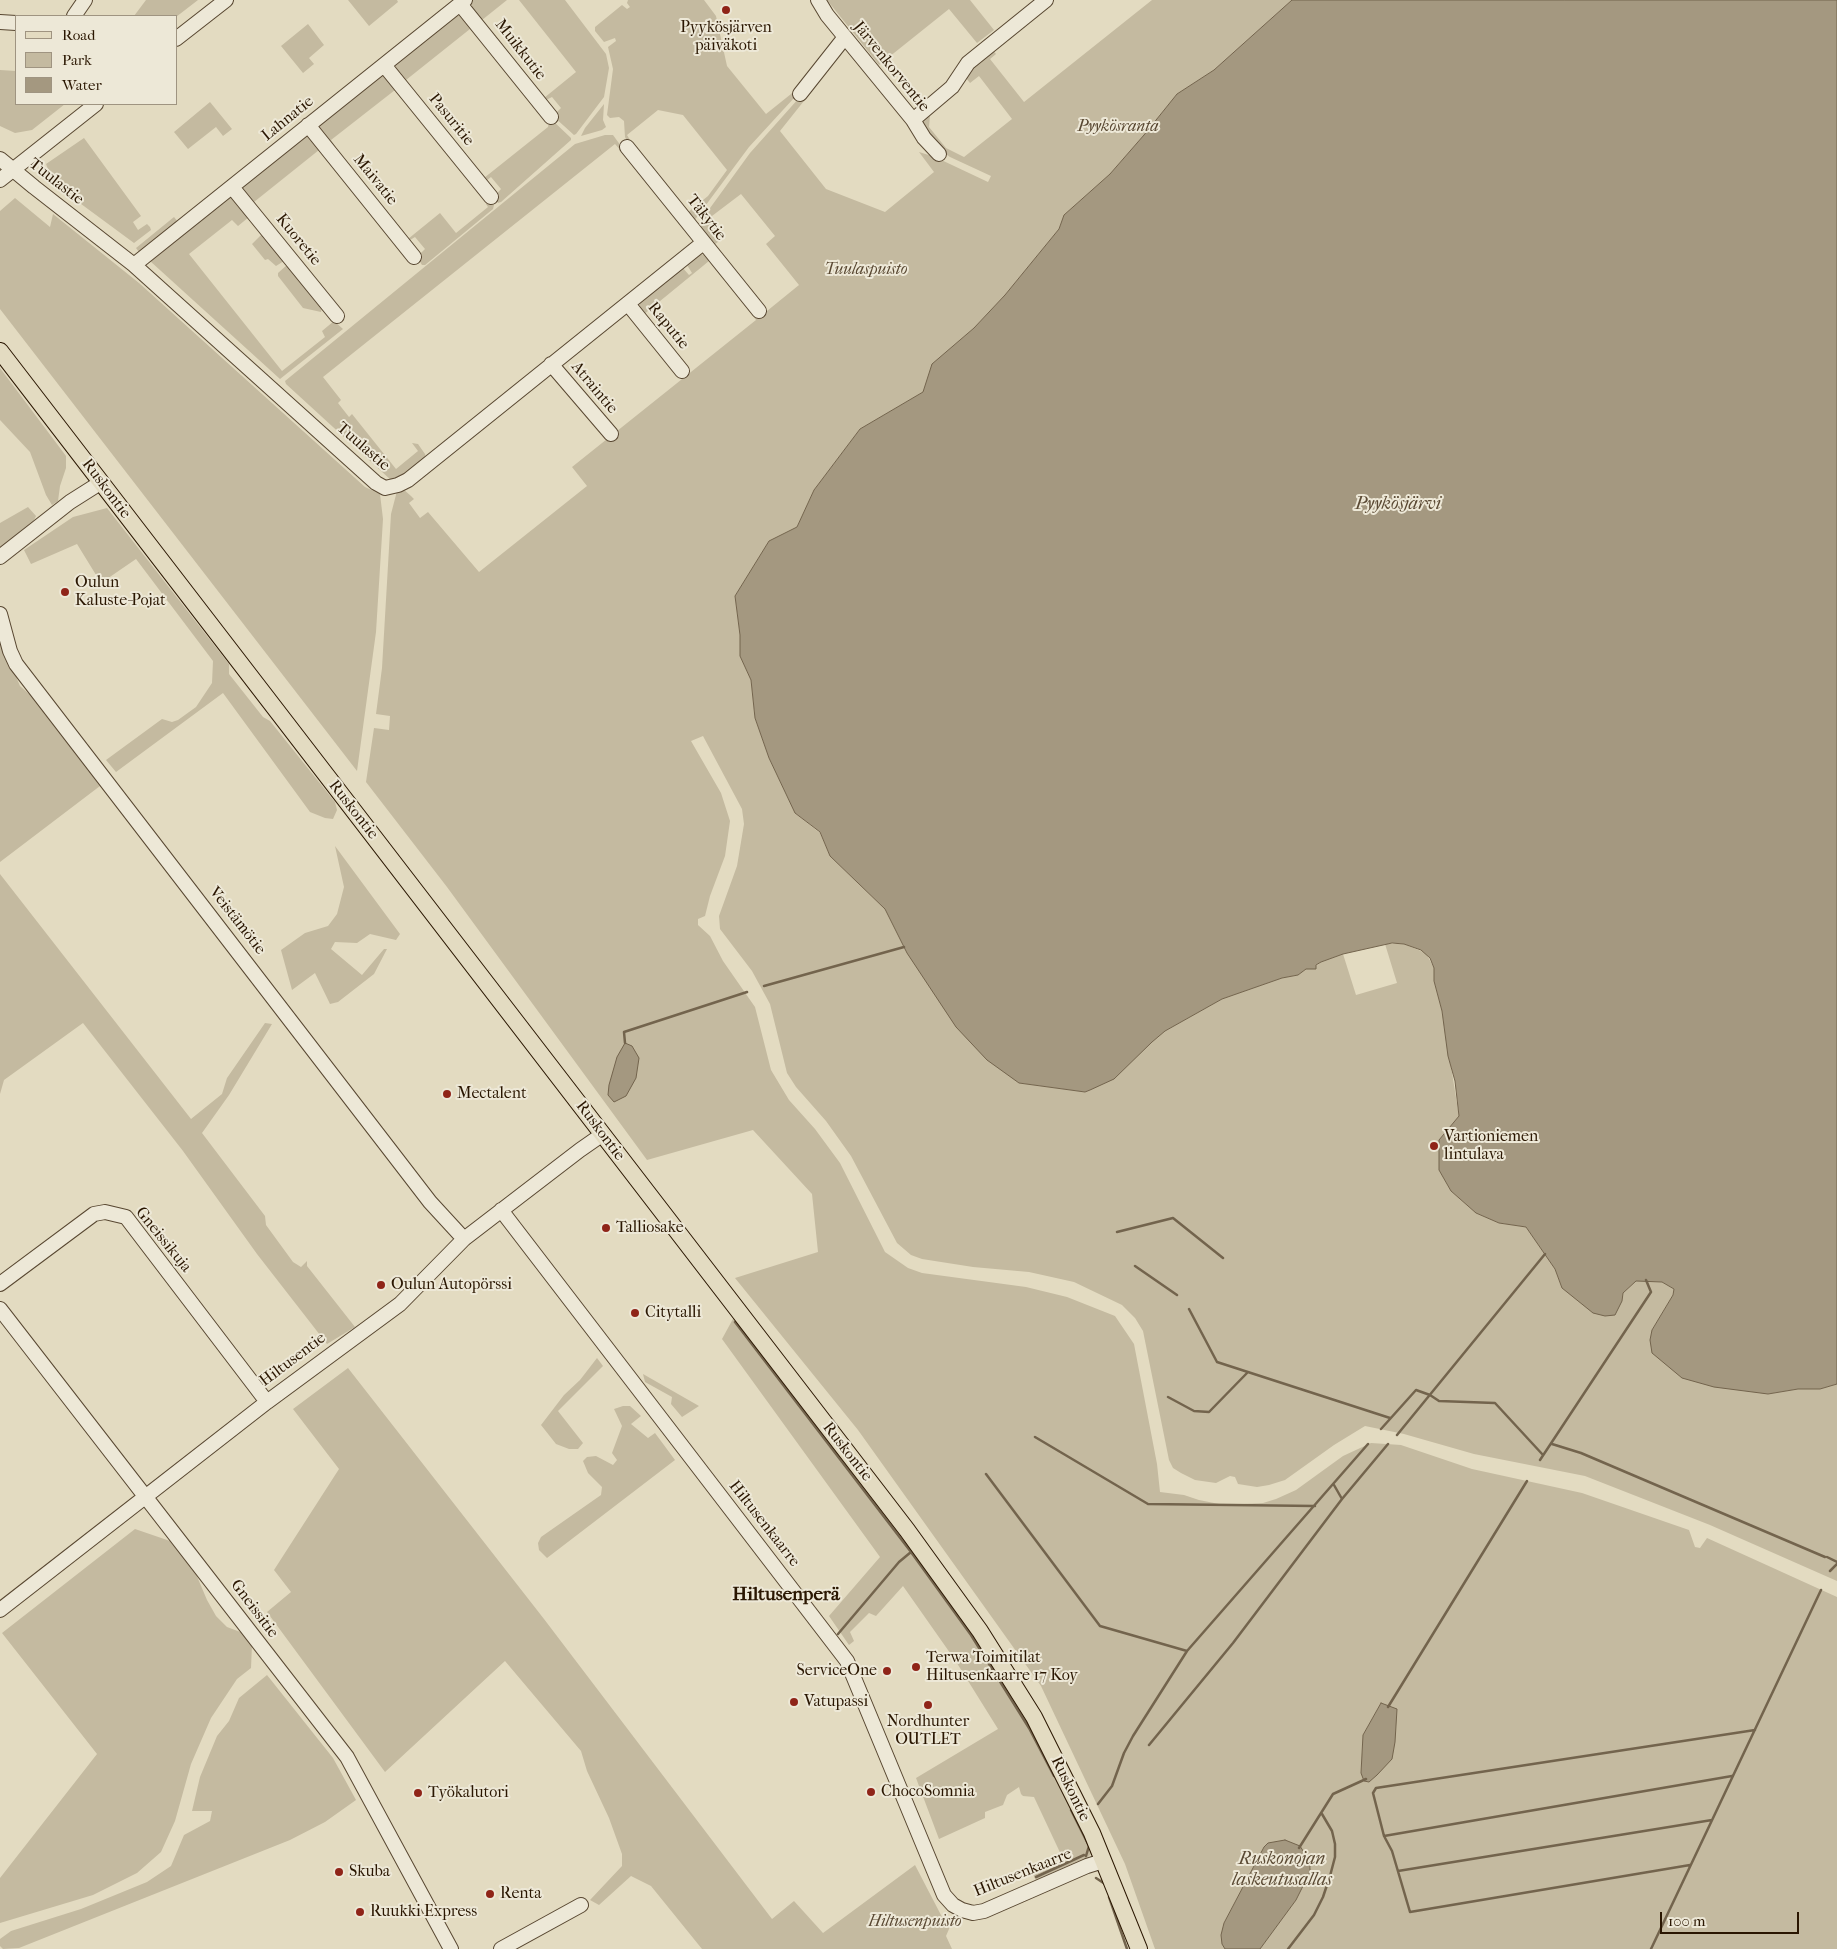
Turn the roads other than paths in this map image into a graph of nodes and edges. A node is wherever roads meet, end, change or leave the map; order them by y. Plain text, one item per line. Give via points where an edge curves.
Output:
1 (85, 0) edge
2 (226, 0) edge
3 (818, 0) edge
4 (1046, 0) edge
5 (463, 2) edge
6 (75, 15) edge
7 (0, 22) edge
8 (15, 23) edge
9 (845, 37) junction
10 (178, 38) edge
11 (384, 65) junction
12 (800, 94) dead end
13 (95, 105) edge
14 (551, 118) dead end
15 (913, 120) junction
16 (308, 125) junction
17 (627, 147) dead end
18 (938, 154) dead end
19 (0, 159) edge
20 (12, 170) junction
21 (0, 180) edge
22 (232, 187) junction
23 (491, 197) dead end
24 (703, 243) junction
25 (414, 257) dead end
26 (134, 265) junction
27 (628, 304) junction
28 (759, 311) dead end
29 (336, 316) dead end
30 (0, 351) edge
31 (551, 364) junction
32 (682, 371) dead end
33 (611, 434) dead end
34 (100, 483) junction
35 (0, 557) edge
36 (0, 614) edge
37 (603, 1134) junction
38 (501, 1210) junction
39 (464, 1239) junction
40 (0, 1284) edge
41 (0, 1309) edge
42 (267, 1402) junction
43 (146, 1497) junction
44 (0, 1610) edge
45 (1103, 1861) junction
46 (581, 1905) dead end
47 (451, 1949) edge
48 (501, 1949) edge
49 (1139, 1949) edge

1 - 6 street
2 - 10 street
3 - 9 street, Järvenkorventie
4 - 15 street via 968,63 952,87
5 - 11 street, Lahnatie
5 - 14 street, Muikkutie
7 - 8 street
9 - 12 street
9 - 15 street, Järvenkorventie
11 - 16 street, Lahnatie
11 - 23 street, Pasuritie
13 - 20 street
15 - 18 street, Järvenkorventie
16 - 22 street, Lahnatie
16 - 25 street, Maivatie
17 - 24 street, Täkytie
19 - 20 street, Tuulastie
20 - 21 street
20 - 26 street, Tuulastie
22 - 26 street, Lahnatie
22 - 29 street, Kuoretie
24 - 27 street, Tuulastie
24 - 28 street, Täkytie
26 - 31 street, Tuulastie via 385,488 408,480
27 - 31 street, Tuulastie
27 - 32 street, Raputie
30 - 34 main road, Ruskontie
31 - 33 street, Atraintie
34 - 35 street via 70,502
34 - 37 main road, Ruskontie
36 - 39 street, Veistämötie via 16,664 430,1202
37 - 38 street, Hiltusentie
37 - 45 main road, Ruskontie via 907,1530 980,1631 1034,1717
38 - 39 street, Hiltusentie
38 - 45 street, Hiltusenkaarre via 847,1661 944,1895 953,1905 962,1910 984,1911
39 - 42 street, Hiltusentie via 400,1304
40 - 42 street, Gneissikuja via 94,1214 105,1212 126,1217
41 - 43 street, Gneissitie
42 - 43 street, Hiltusentie
43 - 44 street, Hiltusentie
43 - 47 street, Gneissitie via 347,1757
45 - 49 main road, Ruskontie
46 - 48 street

